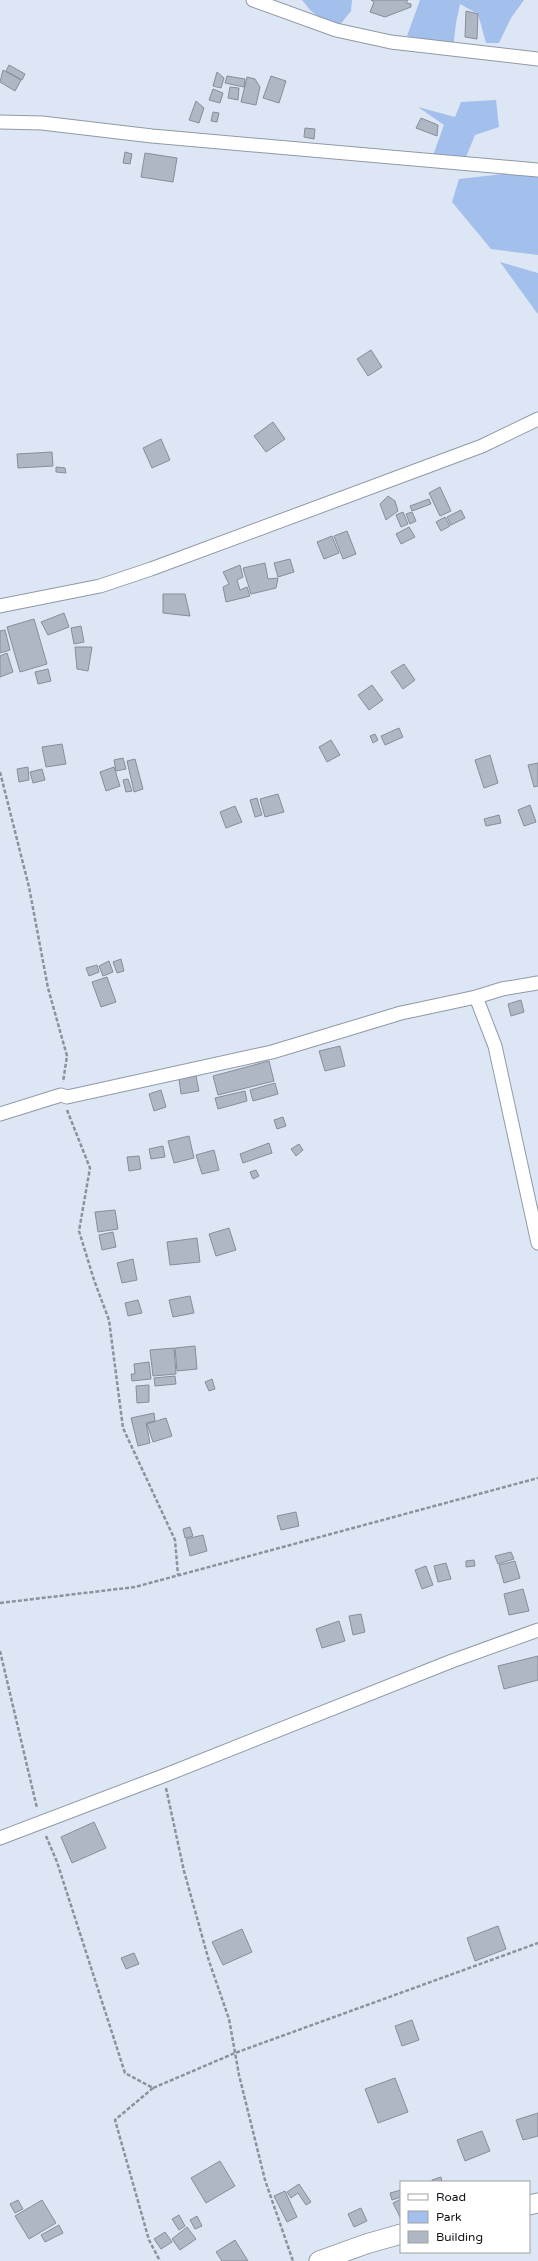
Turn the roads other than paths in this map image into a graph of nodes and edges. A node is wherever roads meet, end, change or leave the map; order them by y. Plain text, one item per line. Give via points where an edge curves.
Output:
1 (253, 0) edge
2 (538, 59) edge
3 (0, 122) edge
4 (538, 170) edge
5 (538, 419) edge
6 (0, 606) edge
7 (538, 983) edge
8 (476, 997) junction
9 (0, 1114) edge
10 (538, 1243) edge
11 (538, 1630) edge
12 (0, 1838) edge
13 (400, 2234) edge
14 (320, 2261) edge

1 - 2 street via 336,30 391,42
3 - 4 street via 42,123 152,136
5 - 6 street via 482,446 151,569 100,586
7 - 8 street via 502,989
8 - 9 street via 401,1013 272,1052 67,1097 61,1095
8 - 10 street via 495,1046
11 - 12 street via 452,1661
13 - 14 main road

